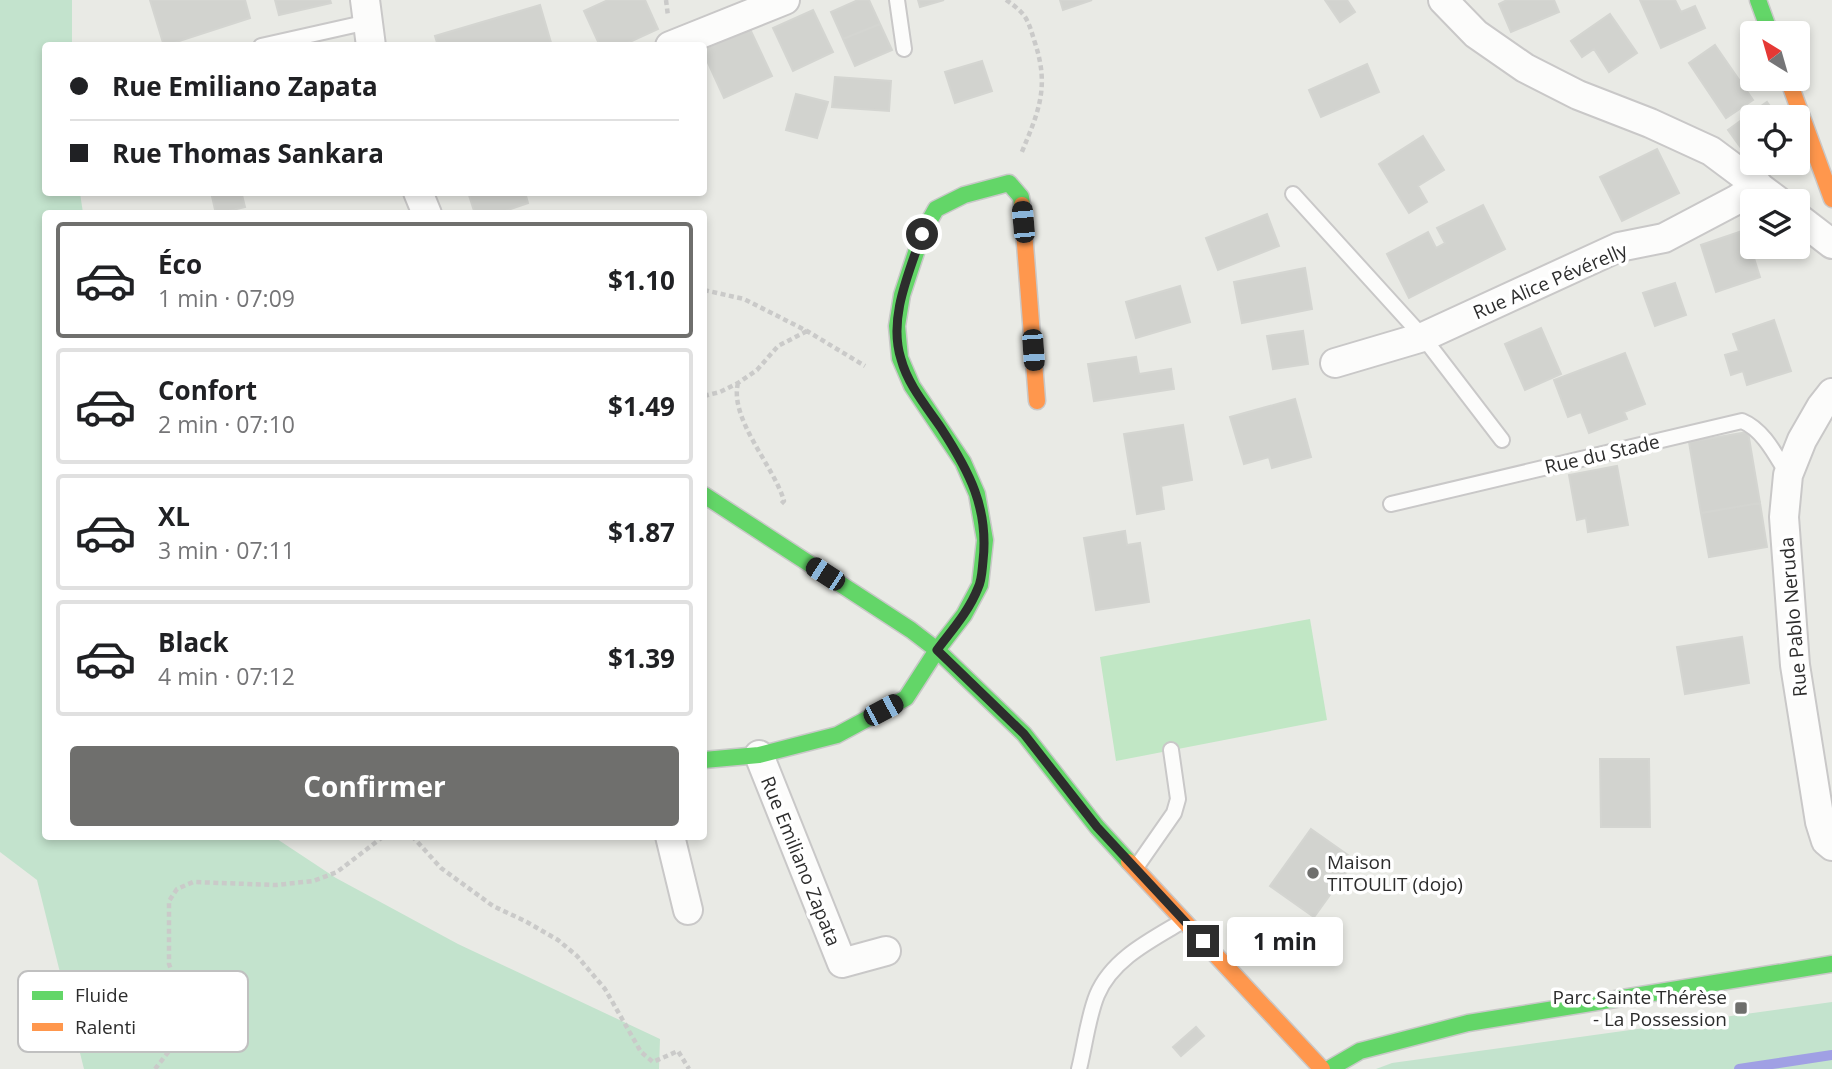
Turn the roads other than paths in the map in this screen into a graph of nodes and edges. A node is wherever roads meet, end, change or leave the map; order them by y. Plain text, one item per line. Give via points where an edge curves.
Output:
1 (785, 0) edge
2 (897, 0) edge
3 (1443, 0) edge
4 (1758, 0) edge
5 (368, 14) edge
6 (1766, 21) edge
7 (274, 42) edge
8 (680, 42) edge
9 (904, 50) dead end
10 (1792, 91) edge
11 (1763, 189) edge
12 (1293, 194) dead end
13 (1740, 199) edge
14 (1832, 200) edge
15 (1810, 227) edge
16 (1832, 244) edge
17 (1423, 337) junction
18 (1335, 363) dead end
19 (1832, 393) edge
20 (1037, 401) dead end
21 (1502, 440) dead end
22 (1788, 475) junction
23 (707, 497) edge
24 (1391, 504) dead end
25 (937, 650) junction
26 (1171, 750) dead end
27 (759, 755) junction
28 (707, 760) edge
29 (671, 840) edge
30 (1832, 846) edge
31 (1135, 868) junction
32 (688, 910) dead end
33 (1184, 920) junction
34 (886, 951) dead end
35 (1832, 964) edge
36 (1416, 1020) dead end
37 (1468, 1023) junction
38 (1079, 1069) edge
39 (1322, 1069) edge
40 (1329, 1069) edge

1 - 8 street
2 - 9 lane
3 - 11 street, Rue Alice Pévérelly via 1476,34 1525,68 1711,151
4 - 6 street
5 - 7 lane
10 - 14 street
12 - 17 lane
13 - 17 street, Rue Alice Pévérelly via 1664,238 1619,247
15 - 16 street
17 - 18 street, Rue Alice Pévérelly
17 - 21 lane
19 - 22 street, Rue Pablo Neruda via 1802,440
20 - 25 street, Rue Emiliano Zapata via 1021,197 1009,183 964,195 936,209 922,234 897,326 900,358 912,386 962,462 983,517 980,585
22 - 24 lane, Rue du Stade via 1760,432 1742,421
22 - 30 street, Rue Pablo Neruda via 1784,517 1795,665 1820,822
23 - 25 street
25 - 27 street, Rue Emiliano Zapata via 906,698 838,735
25 - 31 street via 1024,734
26 - 31 lane via 1177,796 1174,813
27 - 28 street, Rue Emiliano Zapata
27 - 34 street, Rue Emiliano Zapata via 842,963
29 - 32 street
31 - 33 street
33 - 38 lane via 1134,950 1112,971 1097,994
33 - 39 street
35 - 37 street
36 - 37 street
37 - 40 street via 1360,1052

